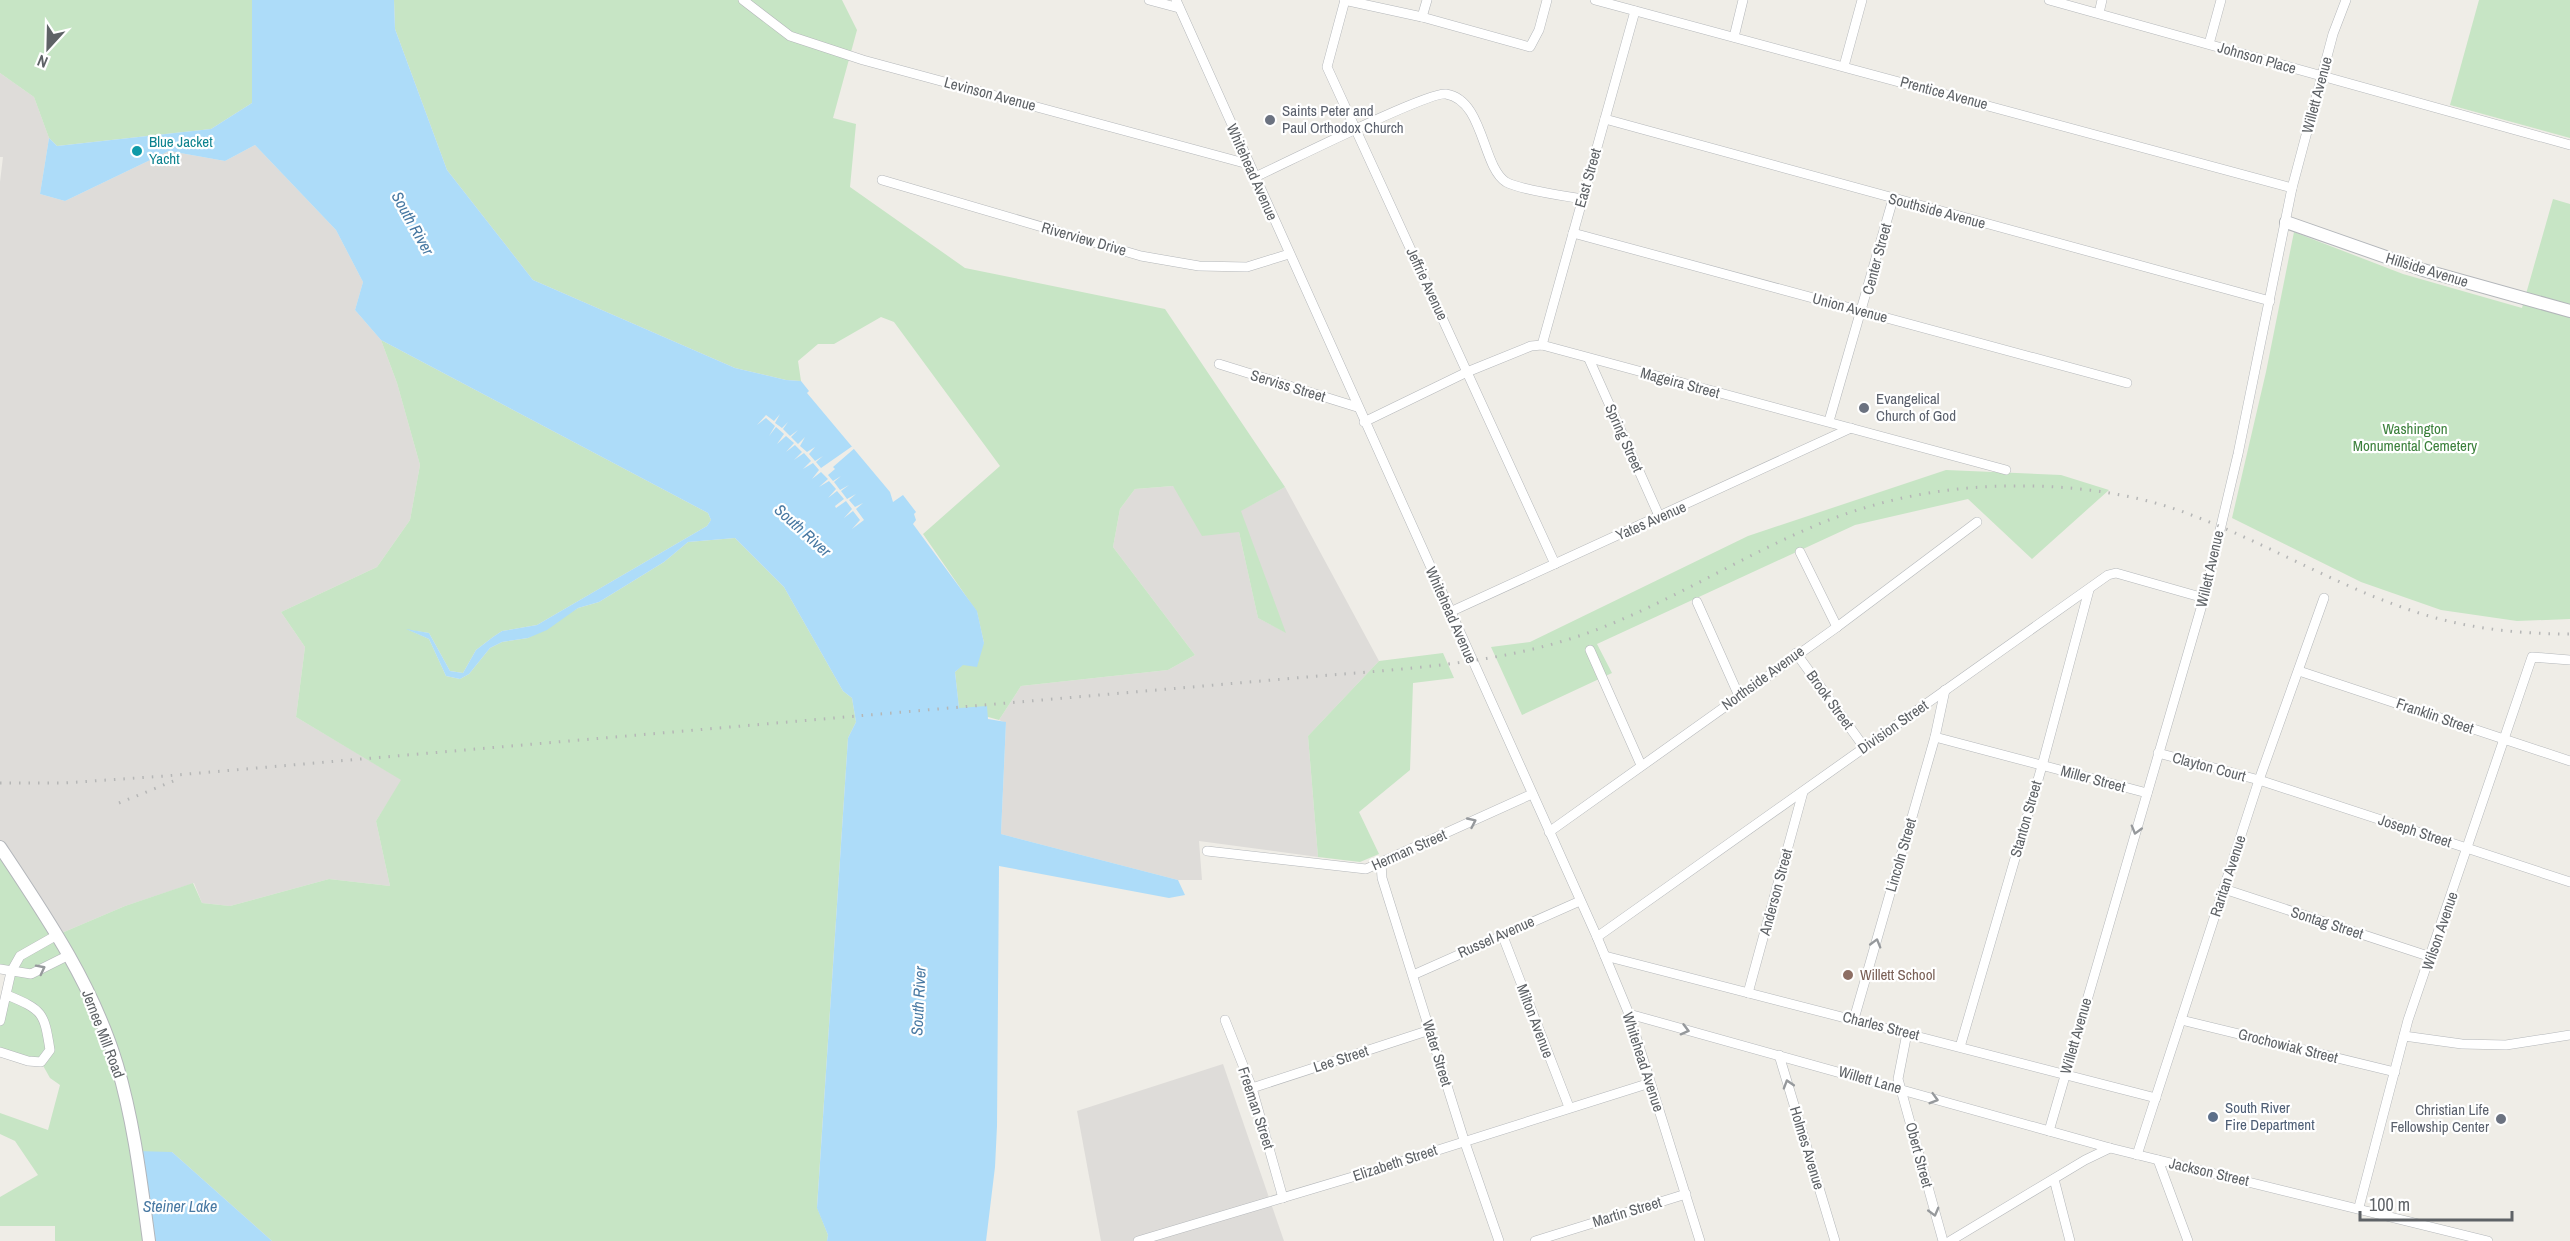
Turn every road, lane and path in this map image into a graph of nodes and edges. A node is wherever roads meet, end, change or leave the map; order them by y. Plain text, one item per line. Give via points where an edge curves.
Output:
1 (743, 0) edge
2 (1149, 0) edge
3 (1345, 0) edge
4 (1427, 0) edge
5 (1547, 0) edge
6 (1595, 0) edge
7 (1743, 0) edge
8 (1863, 0) edge
9 (2049, 0) edge
10 (2102, 0) edge
11 (2221, 0) edge
12 (2346, 0) edge
13 (1177, 4) edge
14 (1635, 11) junction
15 (2099, 13) junction
16 (1422, 17) junction
17 (1734, 37) junction
18 (2209, 44) junction
19 (1844, 66) junction
20 (2322, 76) junction
21 (1605, 119) junction
22 (1357, 130) junction
23 (2570, 145) edge
24 (1248, 164) junction
25 (1253, 178) junction
26 (882, 180) dead end
27 (2292, 188) junction
28 (1893, 199) junction
29 (1582, 200) junction
30 (2286, 222) junction
31 (1573, 233) junction
32 (1289, 254) junction
33 (2270, 301) junction
34 (1862, 311) junction
35 (2570, 311) edge
36 (1542, 345) junction
37 (1589, 359) junction
38 (1219, 364) dead end
39 (1467, 372) junction
40 (2127, 383) dead end
41 (1357, 407) junction
42 (1364, 422) junction
43 (1829, 422) junction
44 (1851, 428) junction
45 (2006, 470) dead end
46 (1660, 518) junction
47 (1977, 522) dead end
48 (1800, 552) dead end
49 (1555, 564) junction
50 (2089, 590) junction
51 (2204, 598) junction
52 (2324, 598) dead end
53 (1697, 602) dead end
54 (1450, 612) junction
55 (1837, 627) junction
56 (1590, 650) dead end
57 (1796, 653) junction
58 (2570, 660) edge
59 (2299, 671) junction
60 (1945, 690) junction
61 (1739, 696) junction
62 (1935, 737) junction
63 (2505, 740) junction
64 (1864, 747) junction
65 (2158, 753) junction
66 (2570, 761) edge
67 (1641, 765) junction
68 (2042, 766) junction
69 (2259, 780) junction
70 (1803, 792) junction
71 (2147, 793) junction
72 (1532, 794) junction
73 (1549, 832) junction
74 (0, 848) edge
75 (2468, 848) junction
76 (1207, 851) dead end
77 (1381, 864) junction
78 (2570, 882) edge
79 (2224, 889) junction
80 (1580, 901) junction
81 (1502, 934) junction
82 (57, 935) junction
83 (1597, 938) junction
84 (69, 955) junction
85 (1605, 956) junction
86 (2431, 957) junction
87 (0, 969) edge
88 (11, 972) junction
89 (1413, 975) junction
90 (1748, 993) junction
91 (7, 995) junction
92 (1629, 1014) junction
93 (1854, 1019) junction
94 (1225, 1020) dead end
95 (2181, 1020) junction
96 (0, 1021) edge
97 (1430, 1030) junction
98 (1907, 1033) junction
99 (2570, 1035) edge
100 (2404, 1036) junction
101 (1960, 1047) junction
102 (0, 1052) edge
103 (1779, 1055) junction
104 (2395, 1072) junction
105 (2065, 1074) junction
106 (1650, 1083) junction
107 (1252, 1088) junction
108 (1901, 1089) junction
109 (2156, 1098) junction
110 (1569, 1107) junction
111 (2049, 1131) junction
112 (1464, 1140) junction
113 (2110, 1148) junction
114 (2137, 1155) junction
115 (2158, 1160) junction
116 (2054, 1179) junction
117 (1686, 1194) junction
118 (1283, 1198) junction
119 (2359, 1208) junction
120 (2456, 1237) edge
121 (149, 1241) edge
122 (1138, 1241) edge
123 (1499, 1241) edge
124 (1535, 1241) edge
125 (1700, 1241) edge
126 (1835, 1241) edge
127 (1943, 1241) edge
128 (1950, 1241) edge
129 (2070, 1241) edge
130 (2188, 1241) edge
131 (2488, 1241) edge

1 - 24 street, Levinson Avenue via 790,36 857,58
2 - 13 street
3 - 16 street
3 - 22 street, Jeffrie Avenue via 1327,67
4 - 16 street
5 - 16 street via 1530,47
6 - 14 street, Prentice Avenue
7 - 17 street
8 - 19 street
9 - 15 street, Johnson Place
10 - 15 street
11 - 18 street
12 - 20 street, Willett Avenue
13 - 24 street, Whitehead Avenue
14 - 17 street, Prentice Avenue
14 - 21 street, East Street
15 - 18 street, Johnson Place
17 - 19 street, Prentice Avenue
18 - 20 street, Johnson Place
19 - 27 street, Prentice Avenue
20 - 23 street, Johnson Place
20 - 27 street, Willett Avenue
21 - 28 street, Southside Avenue
21 - 29 street, East Street
22 - 25 street
22 - 29 street via 1436,94 1447,94 1468,106 1507,182
22 - 39 street, Jeffrie Avenue
24 - 25 street, Whitehead Avenue
25 - 32 street, Whitehead Avenue
26 - 32 street, Riverview Drive via 1141,256 1199,266 1247,267
27 - 30 street, Willett Avenue
28 - 33 street, Southside Avenue
28 - 34 street, Center Street
29 - 31 street, East Street
30 - 33 street, Willett Avenue
30 - 35 street, Hillside Avenue via 2423,270
31 - 34 street, Union Avenue
31 - 36 street, East Street
32 - 41 street, Whitehead Avenue
33 - 51 street, Willett Avenue
34 - 40 street, Union Avenue
34 - 43 street, Center Street
36 - 37 street, Mageira Street
36 - 39 street
37 - 43 street, Mageira Street
37 - 46 street, Spring Street
38 - 41 street, Serviss Street
39 - 42 street
39 - 49 street, Jeffrie Avenue
41 - 42 street, Whitehead Avenue
42 - 54 street, Whitehead Avenue
43 - 44 street, Mageira Street
44 - 45 street, Mageira Street
44 - 46 street, Yates Avenue
46 - 49 street, Yates Avenue
47 - 55 street, Northside Avenue
48 - 55 street
49 - 54 street, Yates Avenue
50 - 51 street, Division Street via 2116,573
50 - 60 street, Division Street
50 - 68 street, Stanton Street
51 - 65 street, Willett Avenue
52 - 59 street, Raritan Avenue
53 - 61 street
54 - 72 street, Whitehead Avenue
55 - 57 street, Northside Avenue
56 - 67 street
57 - 61 street, Northside Avenue
57 - 64 street, Brook Street
58 - 63 street, Wilson Avenue via 2532,657
59 - 63 street, Franklin Street
59 - 69 street, Raritan Avenue
60 - 62 street, Lincoln Street
60 - 64 street, Division Street
61 - 67 street, Northside Avenue
62 - 68 street, Miller Street
93 -> 62 street, Lincoln Street
63 - 66 street, Franklin Street
63 - 75 street, Wilson Avenue
64 - 70 street, Division Street
65 - 69 street, Clayton Court
65 - 71 street, Willett Avenue
67 - 73 street, Northside Avenue
68 - 71 street, Miller Street
68 - 101 street, Stanton Street
69 - 75 street, Joseph Street
69 - 79 street, Raritan Avenue
70 - 83 street, Division Street
70 - 90 street, Anderson Street
71 -> 105 street, Willett Avenue
72 - 73 street, Whitehead Avenue
77 -> 72 street, Herman Street
73 - 80 street, Whitehead Avenue
74 - 82 street, Jernee Mill Road
75 - 78 street, Joseph Street
75 - 86 street, Wilson Avenue
76 - 77 street, Herman Street via 1366,869
77 - 89 street, Water Street
79 - 86 street, Sontag Street
79 - 95 street, Raritan Avenue
80 - 81 street, Russel Avenue
80 - 83 street, Whitehead Avenue
81 - 89 street, Russel Avenue
81 - 110 street, Milton Avenue
82 - 84 street, Jernee Mill Road
82 - 88 street via 20,956
83 - 85 street, Whitehead Avenue
88 -> 84 street via 31,974
84 - 121 street, Jernee Mill Road via 117,1064 131,1119
85 - 90 street, Charles Street
85 - 92 street, Whitehead Avenue
86 - 100 street, Wilson Avenue
87 - 88 street
88 - 91 street
89 - 97 street, Water Street
90 - 93 street, Charles Street
91 - 96 street
91 - 102 street via 38,1010 46,1022 50,1050 41,1062 28,1062
92 -> 103 street, Willett Lane
92 - 106 street, Whitehead Avenue
93 - 98 street, Charles Street
94 - 107 street, Freeman Street
95 - 104 street, Grochowiak Street
95 - 109 street, Raritan Avenue
97 - 107 street, Lee Street
97 - 112 street, Water Street
98 - 101 street, Charles Street
98 - 108 street, Obert Street via 1898,1079
99 - 100 street via 2506,1045
100 - 104 street, Wilson Avenue
101 - 105 street, Charles Street
103 - 108 street, Willett Lane
126 -> 103 street, Holmes Avenue
104 - 119 street, Wilson Avenue
105 - 109 street, Charles Street
105 - 111 street, Willett Avenue
106 - 110 street, Elizabeth Street
106 - 117 street, Whitehead Avenue
107 - 118 street, Freeman Street
108 -> 111 street, Willett Lane
108 -> 127 street, Obert Street
109 - 114 street, Raritan Avenue
110 - 112 street, Elizabeth Street
111 - 113 street, Willett Lane
112 - 118 street, Elizabeth Street
112 - 123 street, Water Street
113 - 114 street, Jackson Street
113 - 116 street
114 - 115 street, Jackson Street
115 - 119 street, Jackson Street
115 - 130 street
116 - 128 street
116 - 129 street
117 - 124 street, Martin Street
117 - 125 street, Whitehead Avenue
118 - 122 street, Elizabeth Street
119 - 120 street, Jackson Street
120 - 131 street, Jackson Street

